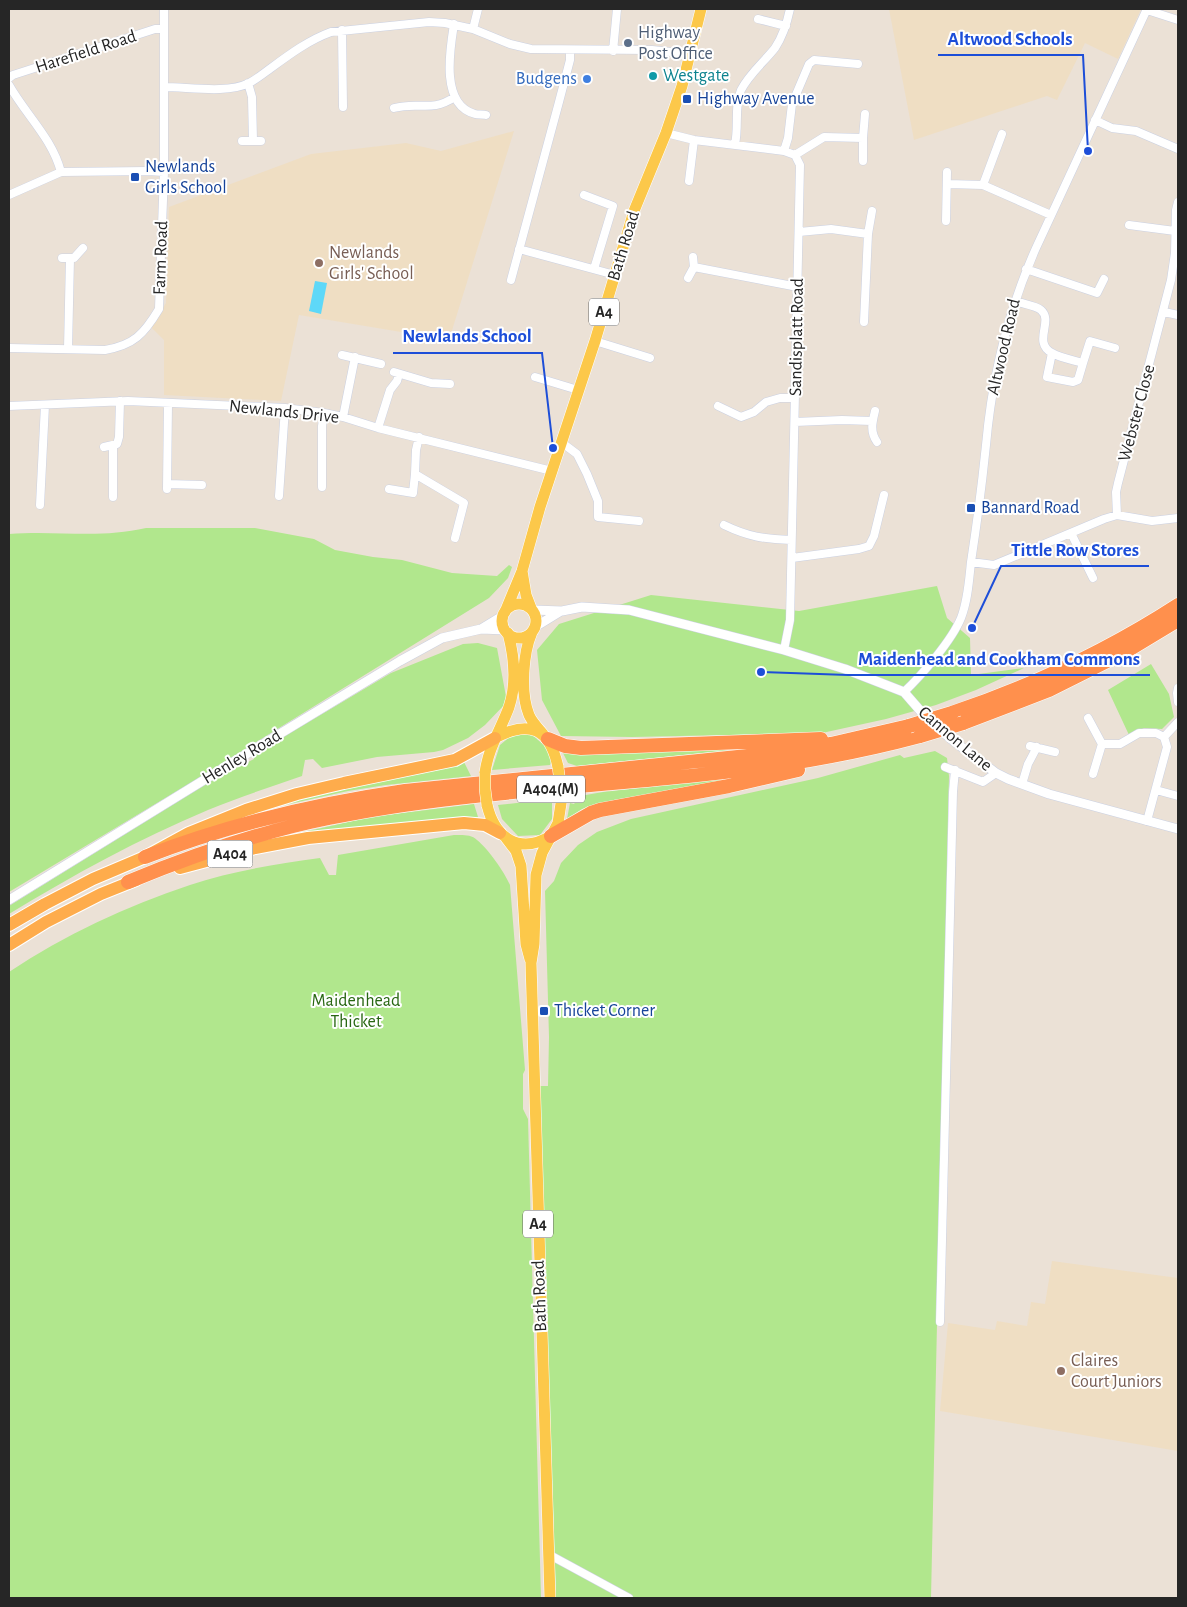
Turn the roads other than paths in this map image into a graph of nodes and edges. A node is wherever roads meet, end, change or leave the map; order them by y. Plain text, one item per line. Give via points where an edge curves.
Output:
1 (164, 9) edge
2 (478, 9) edge
3 (617, 9) edge
4 (701, 9) edge
5 (790, 9) edge
6 (1147, 9) edge
7 (758, 18) dead end
8 (1178, 20) edge
9 (454, 24) junction
10 (786, 26) junction
11 (164, 29) junction
12 (472, 29) junction
13 (342, 30) junction
14 (570, 50) junction
15 (614, 51) junction
16 (690, 54) junction
17 (858, 64) dead end
18 (9, 78) edge
19 (248, 83) junction
20 (9, 85) edge
21 (164, 87) junction
22 (455, 97) junction
23 (344, 107) dead end
24 (394, 108) dead end
25 (865, 114) dead end
26 (486, 115) dead end
27 (1095, 120) junction
28 (666, 133) junction
29 (1002, 134) dead end
30 (863, 138) junction
31 (694, 140) junction
32 (253, 141) junction
33 (262, 141) dead end
34 (242, 142) dead end
35 (735, 144) junction
36 (1178, 149) edge
37 (784, 151) junction
38 (795, 155) junction
39 (863, 161) dead end
40 (61, 172) junction
41 (164, 172) junction
42 (948, 172) dead end
43 (689, 181) dead end
44 (948, 184) junction
45 (984, 185) junction
46 (9, 195) edge
47 (584, 196) dead end
48 (1178, 202) edge
49 (872, 210) dead end
50 (1051, 215) junction
51 (946, 221) dead end
52 (1129, 225) dead end
53 (1174, 231) junction
54 (799, 232) junction
55 (868, 234) junction
56 (83, 248) dead end
57 (519, 249) junction
58 (693, 258) dead end
59 (694, 267) junction
60 (594, 269) junction
61 (1026, 269) junction
62 (615, 275) junction
63 (688, 278) dead end
64 (1104, 278) dead end
65 (511, 280) dead end
66 (798, 287) junction
67 (1015, 301) junction
68 (1164, 312) junction
69 (1178, 315) edge
70 (864, 322) dead end
71 (595, 341) junction
72 (9, 348) edge
73 (1115, 348) dead end
74 (68, 349) junction
75 (1052, 353) junction
76 (342, 354) dead end
77 (355, 357) junction
78 (650, 358) dead end
79 (1083, 363) junction
80 (381, 364) dead end
81 (535, 377) dead end
82 (450, 384) dead end
83 (578, 390) junction
84 (795, 398) junction
85 (120, 401) junction
86 (168, 404) junction
87 (45, 405) junction
88 (9, 406) edge
89 (718, 406) dead end
90 (284, 408) junction
91 (875, 411) dead end
92 (324, 412) junction
93 (343, 416) junction
94 (872, 421) junction
95 (796, 422) junction
96 (378, 428) junction
97 (419, 437) junction
98 (561, 442) junction
99 (877, 442) dead end
100 (113, 446) junction
101 (104, 447) dead end
102 (552, 471) junction
103 (415, 474) junction
104 (202, 486) dead end
105 (322, 487) dead end
106 (389, 489) dead end
107 (884, 495) dead end
108 (279, 496) dead end
109 (113, 497) dead end
110 (40, 504) dead end
111 (1117, 515) junction
112 (1178, 518) edge
113 (639, 521) dead end
114 (724, 525) dead end
115 (1071, 532) junction
116 (455, 538) dead end
117 (791, 540) junction
118 (792, 558) junction
119 (971, 562) junction
120 (522, 571) junction
121 (1093, 578) dead end
122 (1178, 605) edge
123 (532, 609) junction
124 (562, 611) junction
125 (504, 613) junction
126 (1178, 620) edge
127 (481, 629) junction
128 (533, 630) junction
129 (507, 631) junction
130 (784, 650) junction
131 (1178, 688) edge
132 (904, 692) junction
133 (1178, 702) edge
134 (1088, 718) dead end
135 (1178, 722) edge
136 (546, 736) junction
137 (1164, 737) junction
138 (495, 738) junction
139 (1102, 744) junction
140 (856, 745) junction
141 (1055, 752) dead end
142 (945, 767) dead end
143 (955, 770) junction
144 (996, 773) junction
145 (1093, 774) dead end
146 (1022, 784) junction
147 (1156, 790) junction
148 (1178, 796) edge
149 (1147, 821) junction
150 (1178, 829) edge
151 (503, 835) junction
152 (551, 836) junction
153 (145, 856) junction
154 (128, 882) junction
155 (9, 900) edge
156 (9, 925) edge
157 (9, 945) edge
158 (531, 963) junction
159 (940, 1322) dead end
160 (548, 1554) junction
161 (550, 1598) edge
162 (629, 1598) edge

1 - 11 street, Farm Road
2 - 12 street
3 - 15 street
4 - 16 main road, Bath Road / A4
5 - 10 street
6 - 8 street
6 - 27 street, Altwood Road
7 - 10 street
9 - 12 street
9 - 13 street via 429,22
9 - 22 street via 449,72
10 - 35 street via 775,47 740,92
11 - 18 street, Harefield Road via 155,29
11 - 21 street, Farm Road
12 - 14 street via 530,49
13 - 19 street via 318,37
13 - 23 street
14 - 15 street
14 - 57 street
15 - 16 street
16 - 28 main road, Bath Road / A4
17 - 37 street via 814,60 809,64 792,104
19 - 21 street via 221,88
19 - 32 street via 252,97
20 - 40 street via 45,134
21 - 41 street, Farm Road
22 - 24 street via 434,106
22 - 26 street via 465,109
25 - 30 street
27 - 36 street via 1112,128 1136,131
27 - 50 street, Altwood Road
28 - 31 street
28 - 62 main road, Bath Road / A4 via 634,211
29 - 45 street
30 - 38 street via 824,137
30 - 39 street
31 - 35 street
31 - 43 street
32 - 33 street
32 - 34 street
35 - 37 street
37 - 38 street
38 - 54 street, Sandisplatt Road via 800,165
40 - 41 street
40 - 46 street
41 - 74 street, Farm Road via 159,309 148,328 119,348
42 - 44 street
44 - 45 street
44 - 51 street
45 - 50 street
47 - 60 street via 613,206
48 - 53 street, Webster Close
49 - 55 street
50 - 61 street, Altwood Road
52 - 53 street
53 - 68 street, Webster Close via 1175,253
54 - 55 street via 832,229
54 - 66 street, Sandisplatt Road
55 - 70 street
56 - 74 street via 74,258 66,258
57 - 60 street
57 - 65 street
58 - 59 street
59 - 63 street
59 - 66 street
60 - 62 street
61 - 64 street via 1100,294
61 - 67 street, Altwood Road
62 - 71 main road, Bath Road / A4
66 - 84 street, Sandisplatt Road
67 - 75 street via 1044,313 1044,346
67 - 119 street, Altwood Road via 993,392
68 - 69 street
68 - 111 street, Webster Close via 1118,483
71 - 78 street
71 - 83 main road, Bath Road / A4
72 - 74 street, Farm Road
73 - 79 street via 1090,341
75 - 79 street
75 - 79 street via 1047,377 1073,382 1078,380
76 - 77 street
77 - 80 street
77 - 93 street
81 - 83 street
82 - 96 street via 431,383 396,373 397,381 390,390
83 - 98 main road, Bath Road / A4
84 - 89 street via 766,402 741,417
84 - 95 street, Sandisplatt Road
85 - 86 street, Newlands Drive
85 - 87 street, Newlands Drive
85 - 100 street via 124,437
86 - 90 street, Newlands Drive
86 - 104 street via 167,486
87 - 88 street, Newlands Drive
87 - 110 street
90 - 92 street, Newlands Drive
90 - 108 street
91 - 94 street
92 - 93 street, Newlands Drive
92 - 105 street
93 - 96 street, Newlands Drive
94 - 95 street
94 - 99 street via 872,435
95 - 117 street, Sandisplatt Road
96 - 97 street, Newlands Drive
97 - 102 street, Newlands Drive
97 - 103 street
98 - 102 main road, Bath Road / A4
98 - 113 street via 577,454 587,474 598,500 598,517
100 - 101 street
100 - 109 street
102 - 120 main road, Bath Road / A4
103 - 106 street via 413,493
103 - 116 street via 464,503
107 - 118 street via 869,546
111 - 112 street via 1152,521
111 - 115 street
114 - 117 street via 763,539
115 - 119 street via 994,565
115 - 121 street
117 - 118 street, Sandisplatt Road
118 - 130 street, Sandisplatt Road via 790,620
119 - 132 street, Altwood Road via 962,616 954,634
120 - 123 main road, Bath Road / A4
120 - 125 main road, Bath Road / A4
122 - 140 highway, A404(M), bridge via 1075,664 991,700
123 - 124 street, Cannon Lane
123 - 125 main road via 515,604
123 - 128 main road via 536,618
124 - 128 street, Cannon Lane
124 - 130 street, Cannon Lane via 582,607 629,610
125 - 127 street, Henley Road
125 - 129 main road
126 - 140 highway, A404(M), bridge via 1118,656 1050,690 920,736
127 - 129 street, Henley Road
127 - 155 street, Henley Road via 442,638 400,661
128 - 129 main road via 518,637
128 - 136 main road via 525,651 526,701 530,716
129 - 138 main road via 514,657 512,691 509,707
130 - 132 street, Cannon Lane
131 - 133 street
132 - 144 street, Cannon Lane via 951,739
134 - 139 street
135 - 137 street
136 - 138 main road via 521,728
136 - 140 highway, A404(M) via 565,746 581,748
136 - 152 main road, bridge via 558,767 562,797 559,817
137 - 139 street via 1156,733 1139,733 1120,744
137 - 147 street via 1167,747
138 - 151 main road, bridge via 488,754 485,790 491,818
138 - 153 highway, A404 via 454,760 297,794 246,810 189,833
139 - 145 street
140 - 152 highway, A404(M) via 777,776 600,810
140 - 153 highway, A404(M) via 357,798 259,819
140 - 154 highway, A404(M) via 749,769 370,810 249,838
141 - 146 street via 1033,746 1035,753
142 - 143 street
143 - 144 street via 983,782
143 - 159 street
144 - 146 street, Cannon Lane
146 - 149 street, Cannon Lane
147 - 148 street
147 - 149 street
149 - 150 street, Cannon Lane
151 - 152 main road via 517,843 530,844
151 - 154 highway, A404 via 485,824 464,822 334,834 255,848
151 - 158 main road, Bath Road / A4 via 516,852 521,866 526,944
152 - 158 main road, Bath Road / A4 via 536,874
153 - 156 highway, A404 via 69,891
154 - 157 highway, A404 via 46,922
158 - 160 main road, Bath Road / A4
160 - 161 main road, Bath Road / A4
160 - 162 street

